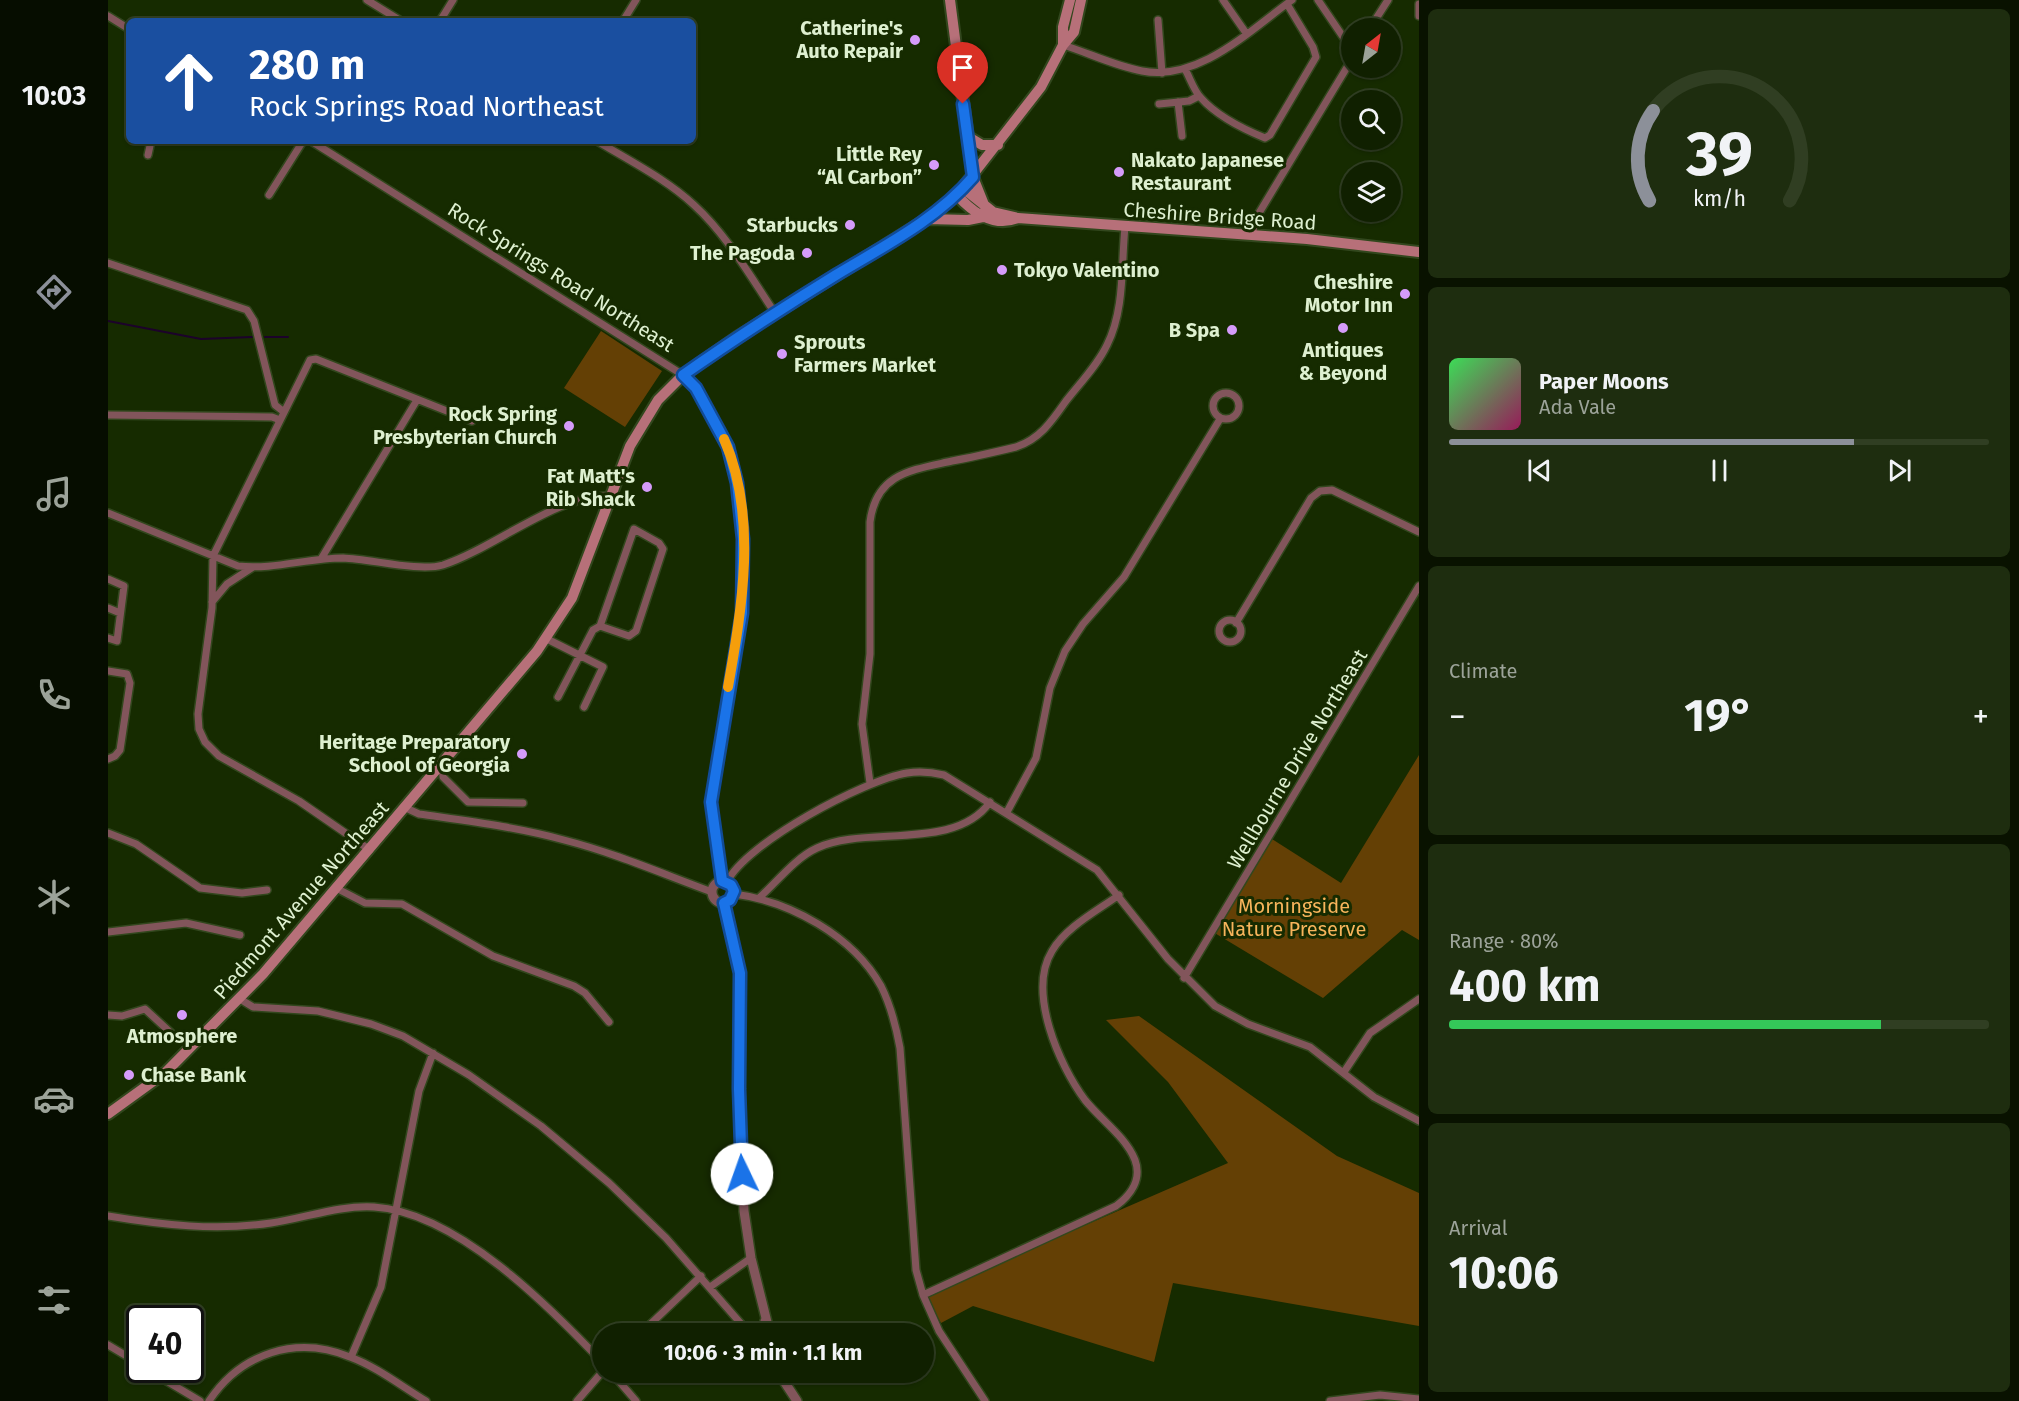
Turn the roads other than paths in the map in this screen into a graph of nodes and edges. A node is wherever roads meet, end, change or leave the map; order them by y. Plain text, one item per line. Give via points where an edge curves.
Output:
1 (367, 0) edge
2 (453, 0) edge
3 (636, 0) edge
4 (950, 0) edge
5 (1070, 0) edge
6 (1081, 0) edge
7 (1234, 0) edge
8 (1318, 0) edge
9 (1388, 0) edge
10 (1289, 2) edge
11 (1225, 3) edge
12 (1419, 4) edge
13 (108, 16) edge
14 (1419, 16) edge
15 (396, 18) edge
16 (442, 18) edge
17 (625, 18) edge
18 (1376, 18) edge
19 (1158, 20) dead end
20 (126, 27) edge
21 (1246, 33) junction
22 (1341, 34) edge
23 (1063, 45) junction
24 (1185, 69) junction
25 (1162, 73) junction
26 (1341, 77) edge
27 (1199, 96) junction
28 (1178, 102) junction
29 (1159, 104) dead end
30 (1182, 135) dead end
31 (967, 136) junction
32 (150, 144) edge
33 (301, 144) edge
34 (316, 144) edge
35 (602, 144) edge
36 (998, 145) junction
37 (148, 155) dead end
38 (973, 177) junction
39 (960, 192) junction
40 (268, 195) dead end
41 (984, 212) junction
42 (927, 219) junction
43 (1125, 227) junction
44 (1252, 235) junction
45 (1419, 252) edge
46 (108, 263) edge
47 (775, 313) junction
48 (683, 375) junction
49 (417, 400) junction
50 (284, 412) junction
51 (108, 415) edge
52 (1220, 419) dead end
53 (280, 420) junction
54 (472, 421) dead end
55 (610, 496) junction
56 (108, 513) edge
57 (1419, 532) edge
58 (213, 556) junction
59 (321, 559) junction
60 (254, 567) junction
61 (108, 579) edge
62 (1419, 586) edge
63 (212, 602) junction
64 (108, 608) edge
65 (120, 613) junction
66 (1236, 623) dead end
67 (600, 626) junction
68 (108, 638) edge
69 (547, 639) junction
70 (579, 656) junction
71 (108, 671) edge
72 (558, 697) dead end
73 (584, 707) dead end
74 (108, 759) edge
75 (442, 765) junction
76 (870, 783) junction
77 (990, 802) junction
78 (523, 803) dead end
79 (406, 807) junction
80 (1007, 812) junction
81 (108, 833) edge
82 (370, 850) junction
83 (725, 881) junction
84 (338, 889) junction
85 (267, 890) dead end
86 (712, 891) junction
87 (734, 894) junction
88 (1119, 895) junction
89 (759, 898) junction
90 (724, 903) junction
91 (108, 932) edge
92 (240, 935) dead end
93 (1184, 978) junction
94 (240, 999) junction
95 (1419, 999) edge
96 (108, 1015) edge
97 (609, 1022) dead end
98 (171, 1033) dead end
99 (433, 1053) junction
100 (1344, 1072) junction
101 (108, 1114) edge
102 (1419, 1121) edge
103 (396, 1210) junction
104 (108, 1216) edge
105 (751, 1258) junction
106 (701, 1276) junction
107 (710, 1287) junction
108 (923, 1295) junction
109 (764, 1312) junction
110 (652, 1323) edge
111 (741, 1323) edge
112 (764, 1323) edge
113 (767, 1323) edge
114 (108, 1345) edge
115 (592, 1352) edge
116 (126, 1356) edge
117 (351, 1357) junction
118 (170, 1383) edge
119 (593, 1383) edge
120 (620, 1383) edge
121 (785, 1383) edge
122 (1419, 1399) edge
123 (200, 1401) edge
124 (209, 1401) edge
125 (426, 1401) edge
126 (577, 1401) edge
127 (636, 1401) edge
128 (797, 1401) edge
129 (985, 1401) edge
130 (1330, 1401) edge

1 - 15 street
2 - 16 street
3 - 17 street
4 - 31 main road
5 - 23 main road
6 - 23 main road, Piedmont Avenue Northeast via 1074,32
7 - 11 street
8 - 22 street
9 - 18 street
10 - 21 street
10 - 27 street via 1316,57 1270,135 1265,138 1252,133
11 - 21 street
12 - 14 street
13 - 20 street
19 - 25 street
21 - 24 street
23 - 25 street via 1139,71
23 - 36 main road, Piedmont Avenue Northeast via 1041,87
24 - 25 street
24 - 27 street
26 - 44 street via 1256,218
27 - 28 street
28 - 29 street
28 - 30 street
31 - 36 main road via 982,145
31 - 38 main road
32 - 37 street
33 - 40 street
34 - 48 street, Rock Springs Road Northeast
35 - 47 street via 665,182 694,206 725,239
36 - 38 main road, Piedmont Avenue Northeast
38 - 39 main road, Piedmont Avenue Northeast
38 - 41 main road
39 - 41 main road via 972,211
39 - 42 main road, Piedmont Avenue Northeast
41 - 42 main road, Cheshire Bridge Road via 968,220
41 - 43 main road, Cheshire Bridge Road via 1010,222 1018,218
42 - 47 main road, Piedmont Avenue Northeast
43 - 44 main road, Cheshire Bridge Road
43 - 76 street via 1119,305 1112,335 1098,360 1044,430 1032,441 1016,447 904,472 887,483 875,501 870,522 870,654 862,724
44 - 45 main road, Cheshire Bridge Road
46 - 50 street via 247,310 254,321 275,405
47 - 48 main road, Piedmont Avenue Northeast
48 - 55 main road, Piedmont Avenue Northeast via 658,400 640,427
48 - 83 street, Rock Springs Road Northeast via 696,388 728,447 737,483 743,539 742,613 711,802
49 - 50 street via 314,359 308,363
49 - 54 street
49 - 59 street
50 - 53 street
51 - 53 street
52 - 80 street via 1124,577 1065,651 1050,688 1036,758
53 - 58 street
55 - 59 street via 593,495 565,506 439,566
55 - 69 main road, Piedmont Avenue Northeast via 578,584
56 - 58 street
57 - 66 street via 1332,490 1320,491 1311,498
58 - 60 street via 238,566
58 - 63 street
59 - 60 street
60 - 63 street via 227,584
61 - 65 street via 124,586
62 - 93 street, Wellbourne Drive Northeast
63 - 82 street via 198,714 205,742 219,756 299,801
64 - 65 street
65 - 68 street via 117,641
67 - 67 street via 633,635 644,608 663,549 634,529
67 - 70 street via 593,630
69 - 70 street
69 - 75 main road, Piedmont Avenue Northeast
70 - 72 street
70 - 73 street via 603,667
71 - 74 street via 127,674 129,683 120,750
75 - 78 street via 443,777 468,802
75 - 79 main road, Piedmont Avenue Northeast
76 - 77 street via 906,773 932,772 955,780
76 - 83 street via 776,837
77 - 80 street
77 - 89 street via 980,813 937,832 818,847
79 - 82 main road, Piedmont Avenue Northeast
79 - 86 street via 419,814 564,840 643,864
80 - 88 street via 1097,870
81 - 85 street, Piedmont Avenue Northeast via 136,844 200,888
82 - 84 main road, Piedmont Avenue Northeast
83 - 86 street via 716,884
83 - 87 street
84 - 94 main road, Piedmont Avenue Northeast
84 - 97 street via 365,903 402,904 493,956 574,986 585,993
86 - 90 street via 715,899
87 - 89 street
87 - 90 street
88 - 93 street
88 - 108 street via 1058,943 1047,963 1043,986 1051,1032 1069,1075 1086,1102 1134,1158 1137,1173 1133,1189 1116,1206
89 - 108 street via 802,915 842,940 869,968 888,1001 900,1048 912,1246
90 - 105 street via 740,973 740,1138
91 - 92 street, Piedmont Avenue Northeast via 186,923
93 - 100 street via 1226,1013 1310,1047
94 - 99 street via 253,1007 352,1018 403,1036
94 - 101 main road, Piedmont Avenue Northeast via 166,1072
95 - 100 street via 1370,1033
96 - 98 street via 122,1016 145,1009
99 - 103 street via 419,1091
99 - 106 street via 506,1100 575,1154 638,1210
100 - 102 street via 1390,1107
103 - 104 street via 350,1207 271,1223 213,1227
103 - 115 street via 438,1225 491,1261 557,1315
103 - 117 street via 381,1287
105 - 107 street
105 - 109 street
106 - 107 street
106 - 110 street
107 - 111 street
108 - 129 street via 939,1331
109 - 112 street
109 - 113 street
114 - 116 street
117 - 124 street via 310,1347 269,1352 233,1372
117 - 125 street
118 - 123 street
119 - 126 street
120 - 127 street
121 - 128 street
122 - 130 street via 1380,1395

